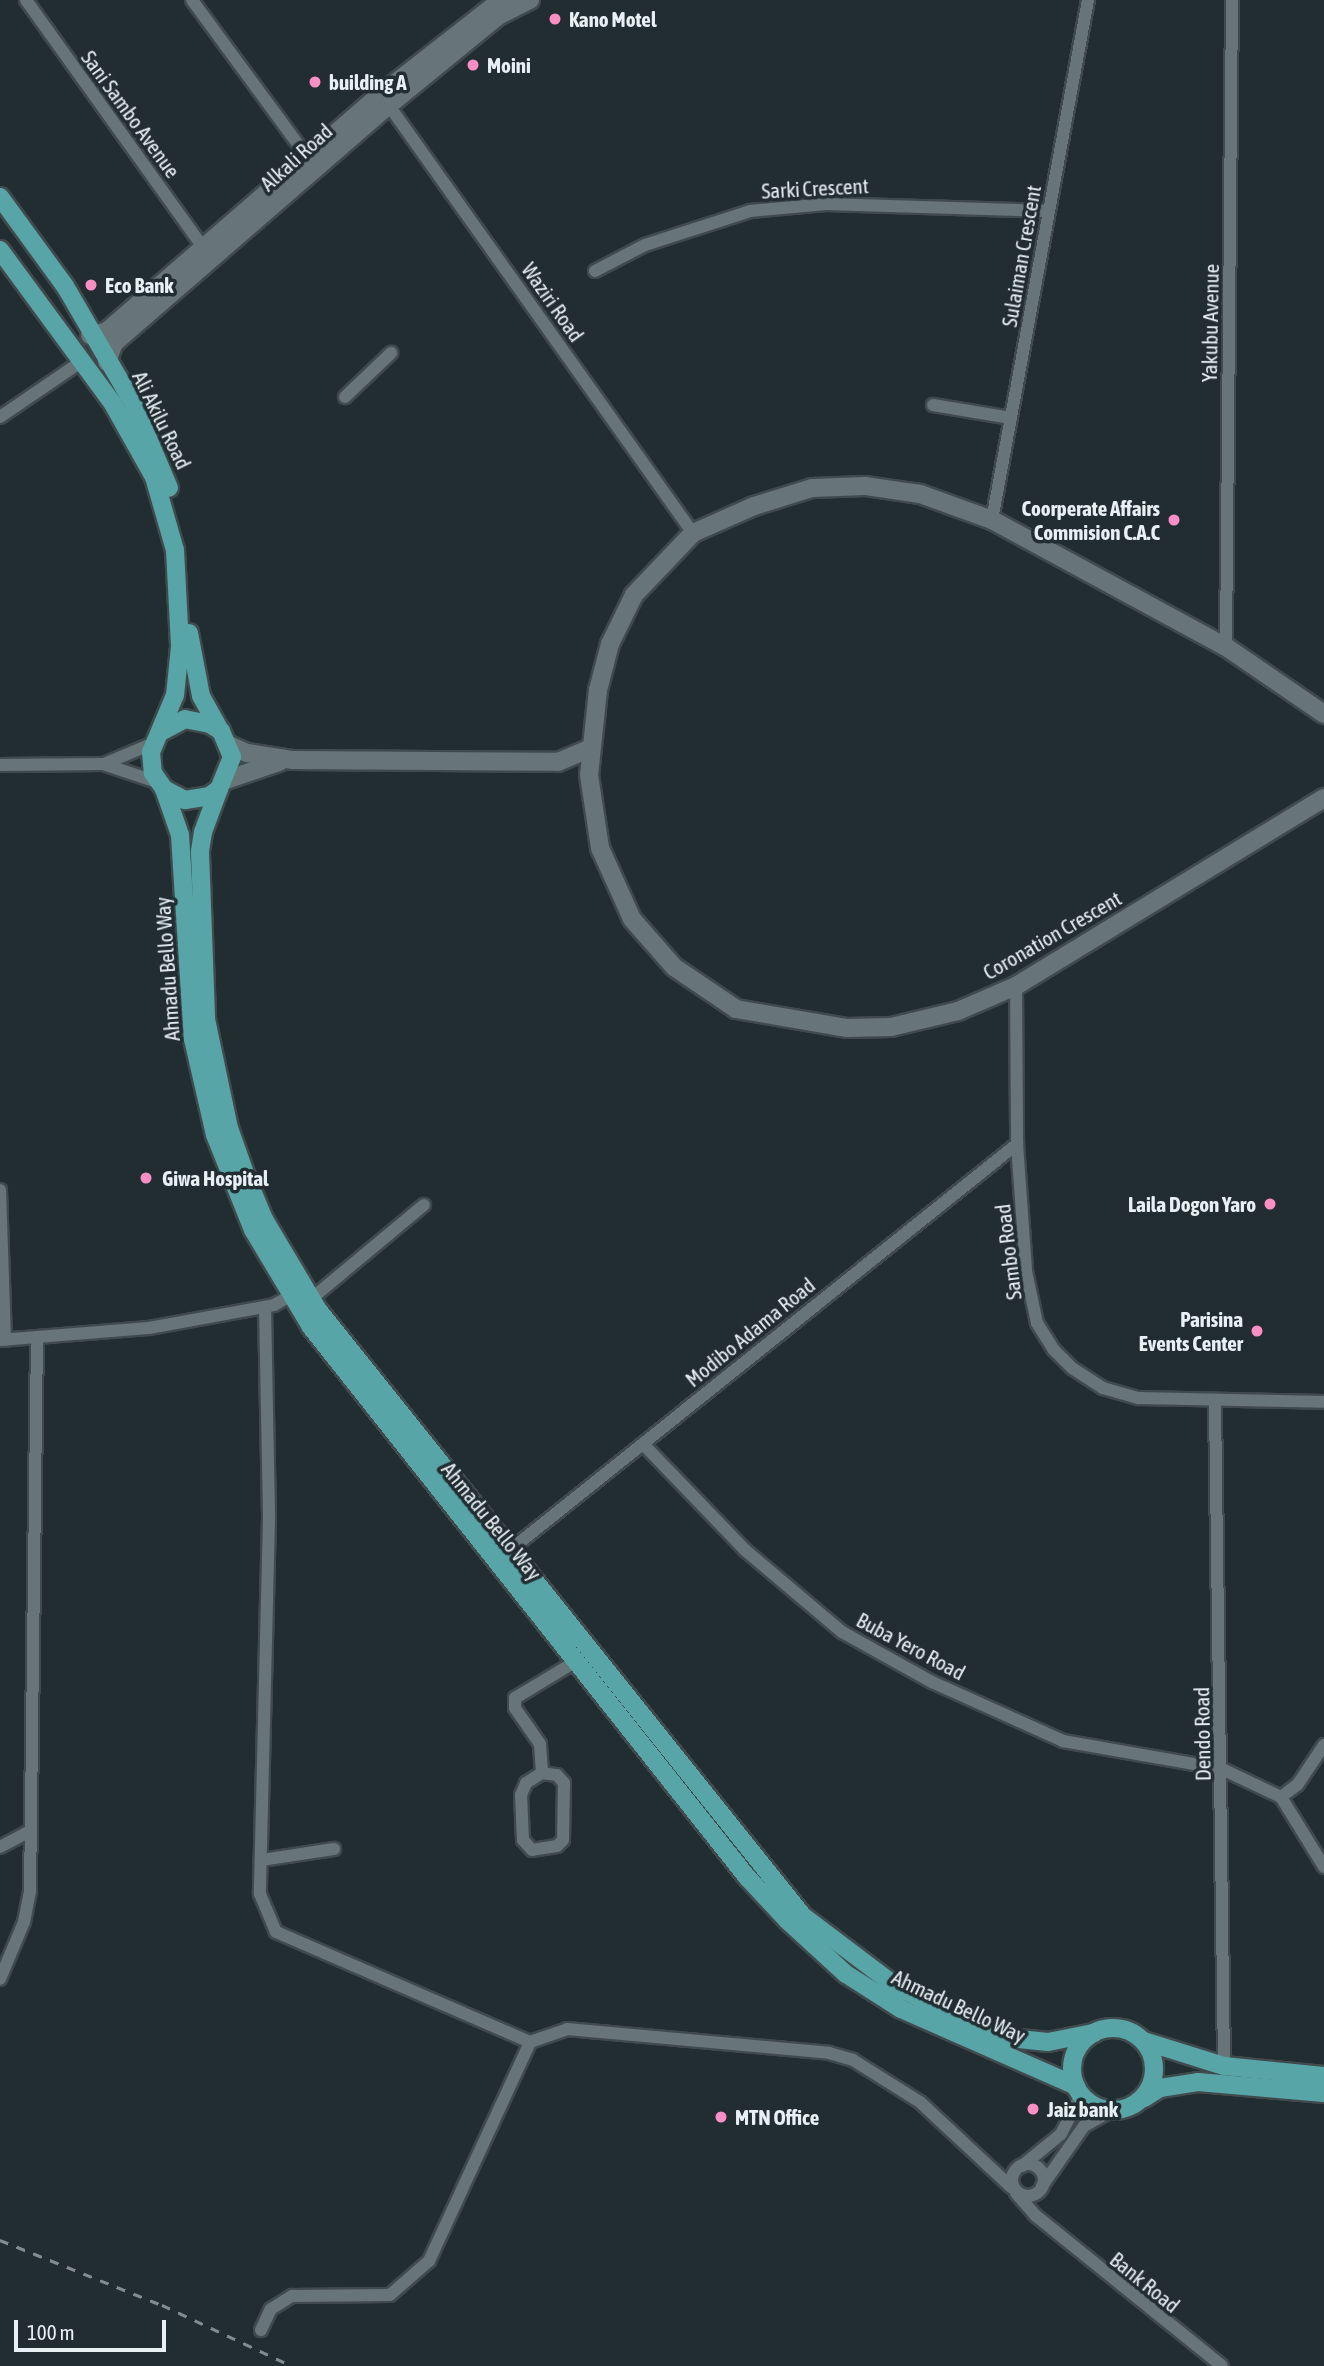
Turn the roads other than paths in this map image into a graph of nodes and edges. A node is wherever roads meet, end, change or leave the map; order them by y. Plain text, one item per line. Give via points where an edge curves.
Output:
1 (26, 0) edge
2 (192, 0) edge
3 (530, 0) edge
4 (1088, 0) edge
5 (1232, 0) edge
6 (495, 2) edge
7 (384, 100) junction
8 (309, 159) junction
9 (0, 197) edge
10 (1049, 211) junction
11 (0, 250) edge
12 (205, 250) junction
13 (595, 271) dead end
14 (90, 335) junction
15 (391, 353) dead end
16 (82, 360) junction
17 (107, 362) junction
18 (345, 397) dead end
19 (933, 405) dead end
20 (0, 417) edge
21 (1011, 418) junction
22 (992, 520) junction
23 (693, 533) junction
24 (1226, 647) junction
25 (1324, 715) edge
26 (158, 737) junction
27 (225, 738) junction
28 (589, 750) junction
29 (293, 760) junction
30 (558, 762) junction
31 (103, 764) junction
32 (0, 765) edge
33 (589, 775) junction
34 (223, 784) junction
35 (160, 786) junction
36 (1324, 798) edge
37 (1016, 986) junction
38 (1017, 1144) junction
39 (0, 1190) edge
40 (424, 1205) dead end
41 (290, 1296) junction
42 (311, 1299) junction
43 (265, 1307) junction
44 (37, 1338) junction
45 (3, 1340) edge
46 (1324, 1402) edge
47 (1215, 1403) junction
48 (644, 1445) junction
49 (509, 1551) junction
50 (575, 1662) junction
51 (1324, 1745) edge
52 (1222, 1769) junction
53 (542, 1773) junction
54 (1281, 1797) junction
55 (30, 1831) junction
56 (0, 1847) edge
57 (334, 1849) dead end
58 (262, 1860) junction
59 (1324, 1867) edge
60 (0, 1979) edge
61 (1094, 2033) junction
62 (1144, 2041) junction
63 (530, 2042) junction
64 (1224, 2066) junction
65 (1324, 2076) edge
66 (1079, 2090) junction
67 (1324, 2093) edge
68 (1138, 2102) junction
69 (1113, 2110) junction
70 (987, 2163) junction
71 (1020, 2167) junction
72 (1041, 2189) junction
73 (1014, 2190) junction
74 (1046, 2224) junction
75 (261, 2330) dead end
76 (1222, 2366) edge

1 - 12 street, Sani Sambo Avenue
2 - 8 street
3 - 7 main road, Alkali Road via 498,16
4 - 10 street, Sulaiman Crescent
5 - 24 street, Yakubu Avenue
6 - 7 main road, Alkali Road
7 - 8 main road, Alkali Road
7 - 17 main road, Alkali Road via 114,343
7 - 23 street, Waziri Road
8 - 12 main road, Alkali Road
9 - 14 main road, Ali Akilu Road via 65,286
10 - 13 street, Sarki Crescent via 851,204 750,211 671,236
10 - 21 street, Sulaiman Crescent
11 - 16 main road, Ali Akilu Road
12 - 14 main road, Alkali Road via 106,332
14 - 17 main road, Ali Akilu Road
15 - 18 street
16 - 20 street
16 - 26 main road, Ali Akilu Road via 154,477 175,550 179,673
17 - 27 main road, Ali Akilu Road via 133,404 168,483 185,558 195,677
19 - 21 street
21 - 22 street, Sulaiman Crescent
22 - 23 main road, Coronation Crescent via 920,494 865,486 812,488 754,506
22 - 24 main road, Coronation Crescent
23 - 28 main road, Coronation Crescent via 634,595 610,644
24 - 25 main road, Coronation Crescent
26 - 27 main road via 173,723 198,719
26 - 31 street
26 - 35 main road via 151,763
27 - 29 main road via 247,753
27 - 34 main road
28 - 30 main road
28 - 33 main road, Coronation Crescent
29 - 30 main road
29 - 34 main road via 243,771
30 - 33 main road
31 - 32 street
31 - 35 street
33 - 37 main road, Coronation Crescent via 600,848 632,919 674,967 736,1009 846,1028 891,1027 958,1012
34 - 35 main road via 209,796 185,800
34 - 42 main road, Ahmadu Bello Way via 203,832 201,852 206,1019 229,1128 246,1176 264,1219
35 - 41 main road, Ahmadu Bello Way via 182,847 187,989 203,1089 234,1190
36 - 37 main road, Coronation Crescent
37 - 38 street, Sambo Road
38 - 47 street, Sambo Road via 1027,1271 1037,1323 1053,1349 1103,1388 1139,1398
38 - 48 street, Modibo Adama Road via 784,1327
39 - 45 street
40 - 42 street
41 - 43 street
41 - 50 main road, Ahmadu Bello Way via 334,1359
42 - 49 main road, Ahmadu Bello Way
43 - 44 street via 149,1328
43 - 58 street via 269,1505
44 - 45 street
44 - 55 street
46 - 47 street, Sambo Road
47 - 52 street, Dendo Road
48 - 49 street, Modibo Adama Road
48 - 52 street, Buba Yero Road via 755,1558 842,1632 910,1671 1063,1741
49 - 61 main road, Ahmadu Bello Way via 803,1916 897,1987 1000,2037 1048,2042
50 - 53 street via 514,1702 540,1744
50 - 66 main road, Ahmadu Bello Way via 747,1877 846,1974 901,2009
51 - 54 street via 1298,1784
52 - 54 street, Buba Yero Road
52 - 64 street, Dendo Road
53 - 53 street via 523,1786 523,1840 533,1850 557,1846 563,1840 564,1783 557,1775
54 - 59 street
55 - 56 street
55 - 60 street via 30,1892 24,1922
57 - 58 street
58 - 63 street via 260,1894 276,1932
61 - 62 main road via 1116,2027
61 - 66 main road via 1074,2056
62 - 64 main road
62 - 68 main road via 1154,2072
63 - 70 street, Bank Road via 567,2029 829,2053 853,2060 920,2102
63 - 75 street via 429,2261 390,2295 292,2296 271,2309
64 - 65 main road
66 - 69 main road via 1092,2104
66 - 71 street via 1060,2134
67 - 68 main road via 1198,2082 1160,2088
68 - 69 main road
69 - 72 street via 1084,2126
70 - 71 street via 1006,2171
70 - 73 street, Bank Road
71 - 72 street via 1040,2170
71 - 73 street
72 - 73 street via 1030,2196
72 - 74 street via 1036,2204
73 - 74 street, Bank Road
74 - 76 street, Bank Road

